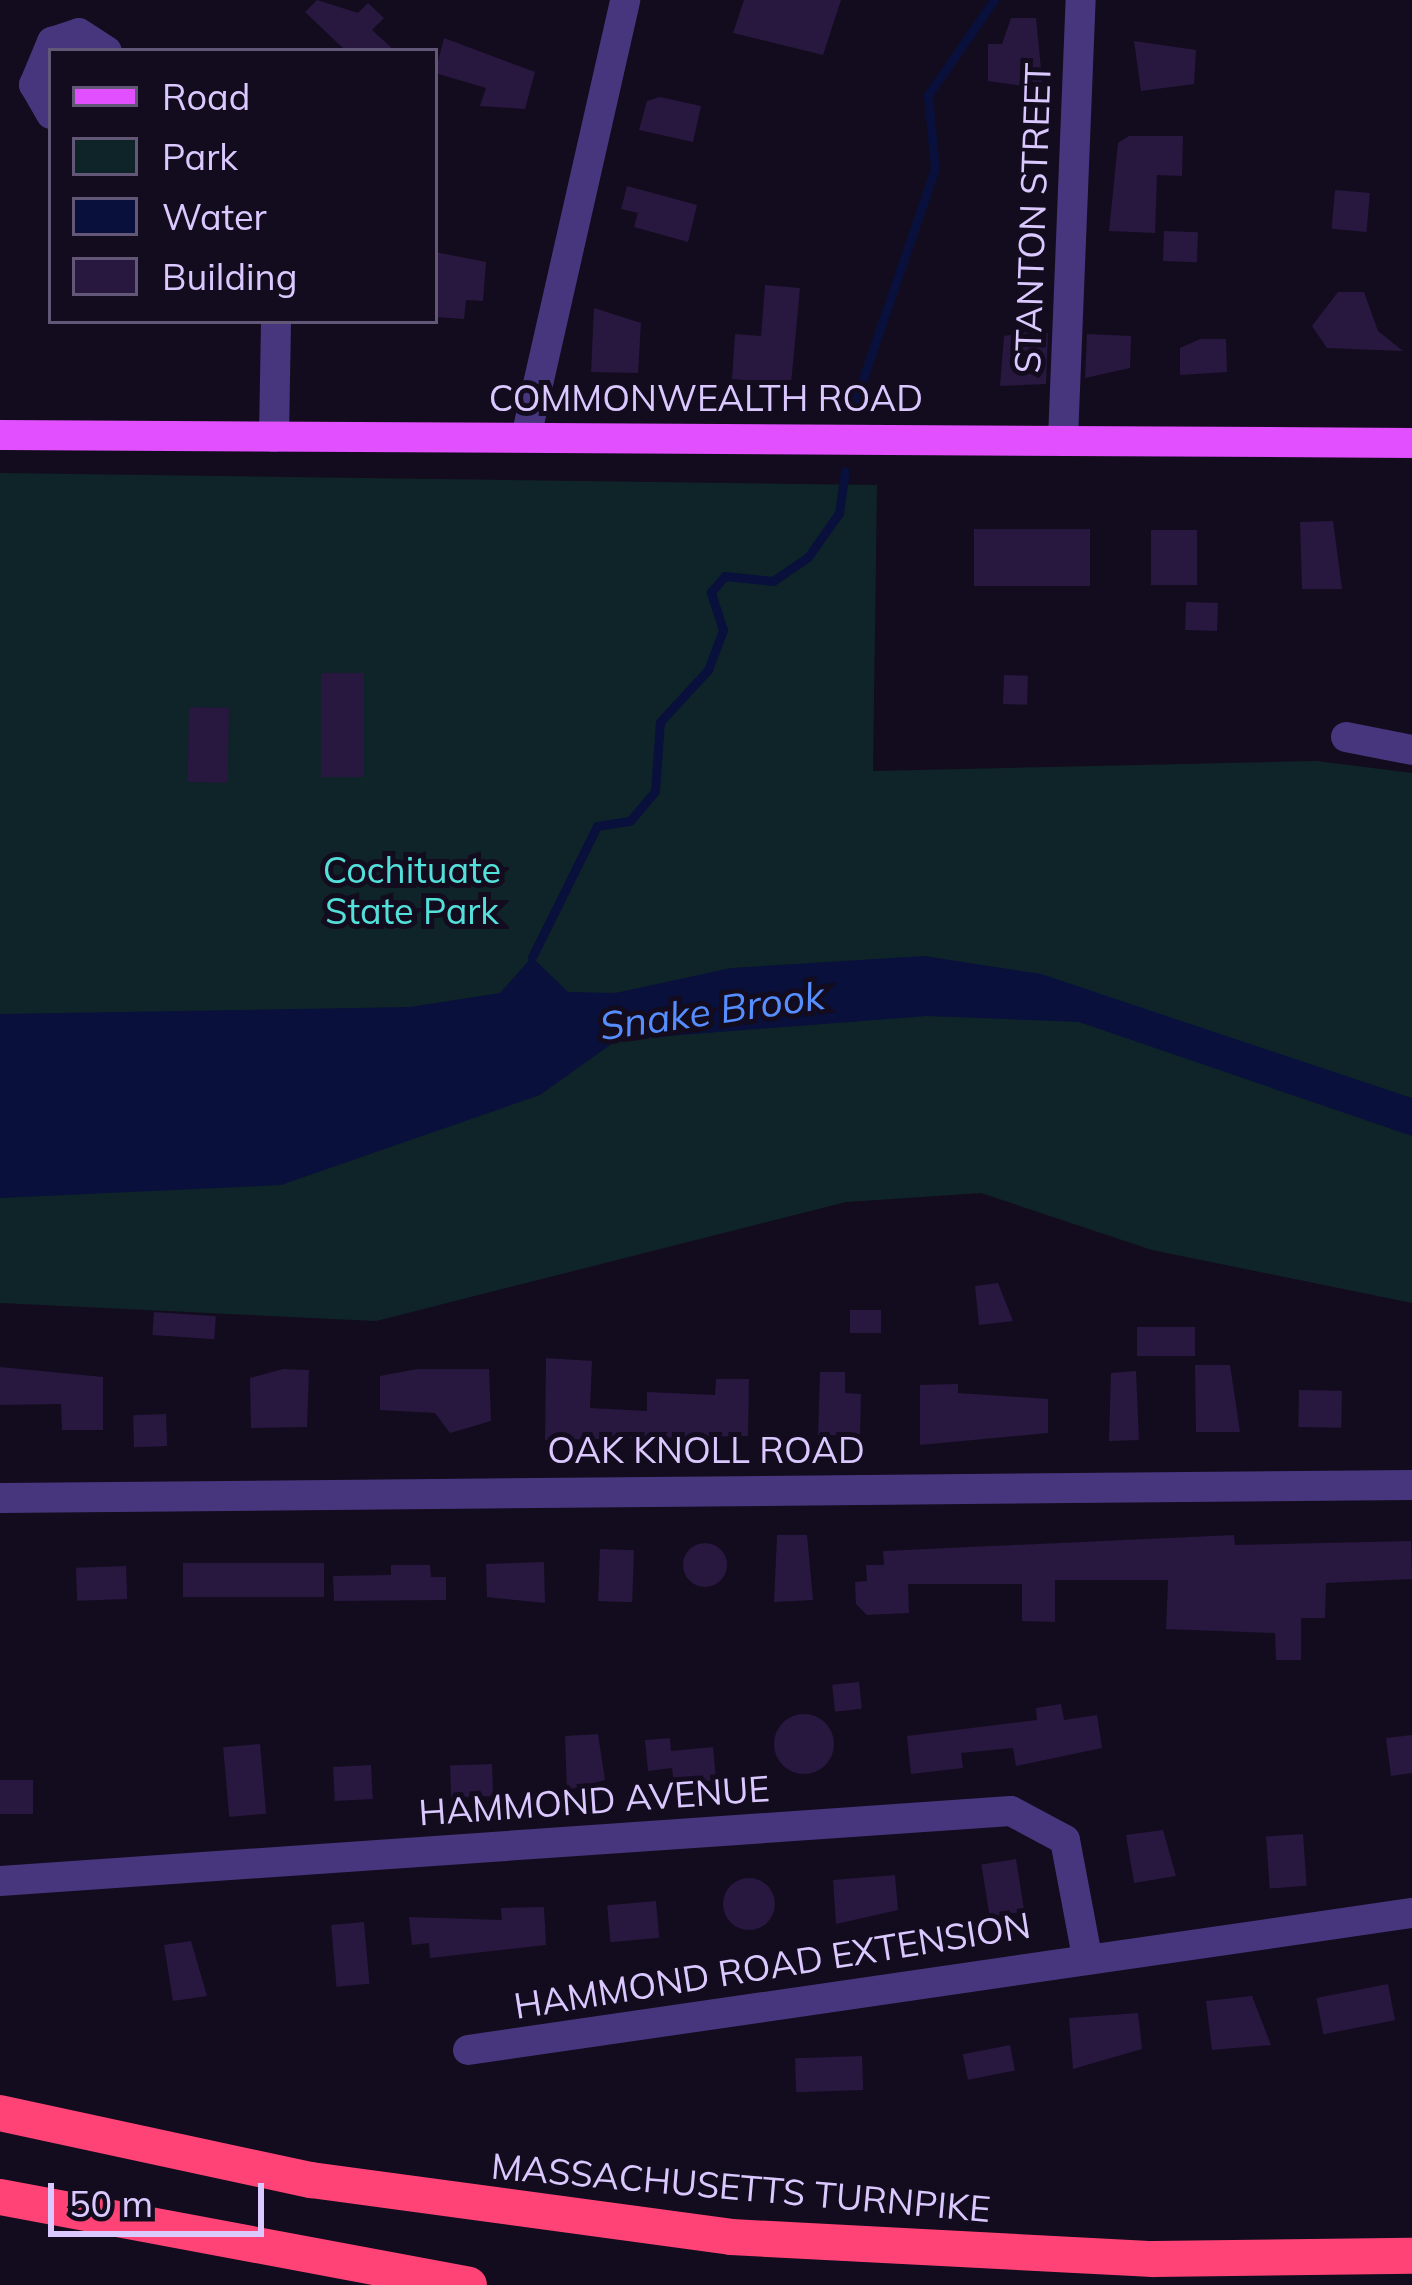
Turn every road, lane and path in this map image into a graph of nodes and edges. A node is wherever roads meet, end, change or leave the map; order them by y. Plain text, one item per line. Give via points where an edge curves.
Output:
1 (625, 0) edge
2 (1081, 0) edge
3 (49, 48) edge
4 (102, 48) edge
5 (48, 52) edge
6 (48, 109) edge
7 (276, 324) edge
8 (0, 435) edge
9 (274, 437) junction
10 (526, 437) junction
11 (1063, 439) junction
12 (1412, 443) edge
13 (1346, 736) dead end
14 (1412, 750) edge
15 (1412, 1485) edge
16 (0, 1498) edge
17 (0, 1881) edge
18 (1412, 1913) edge
19 (1087, 1956) junction
20 (468, 2050) dead end
21 (0, 2114) edge
22 (0, 2197) edge
23 (1412, 2256) edge
24 (469, 2285) edge

1 - 10 street
2 - 11 street, STANTON STREET
3 - 4 street via 79,33
5 - 6 street via 34,85
7 - 9 street
8 - 9 main road, COMMONWEALTH ROAD
9 - 10 main road, COMMONWEALTH ROAD
10 - 11 main road, COMMONWEALTH ROAD
11 - 12 main road, COMMONWEALTH ROAD
13 - 14 street
15 - 16 street, OAK KNOLL ROAD
17 - 19 street, HAMMOND AVENUE via 1011,1811 1065,1840
18 - 19 street, HAMMOND ROAD EXTENSION
19 - 20 street, HAMMOND ROAD EXTENSION
21 - 23 highway, MASSACHUSETTS TURNPIKE via 332,2183 710,2234 1047,2255
22 - 24 highway

